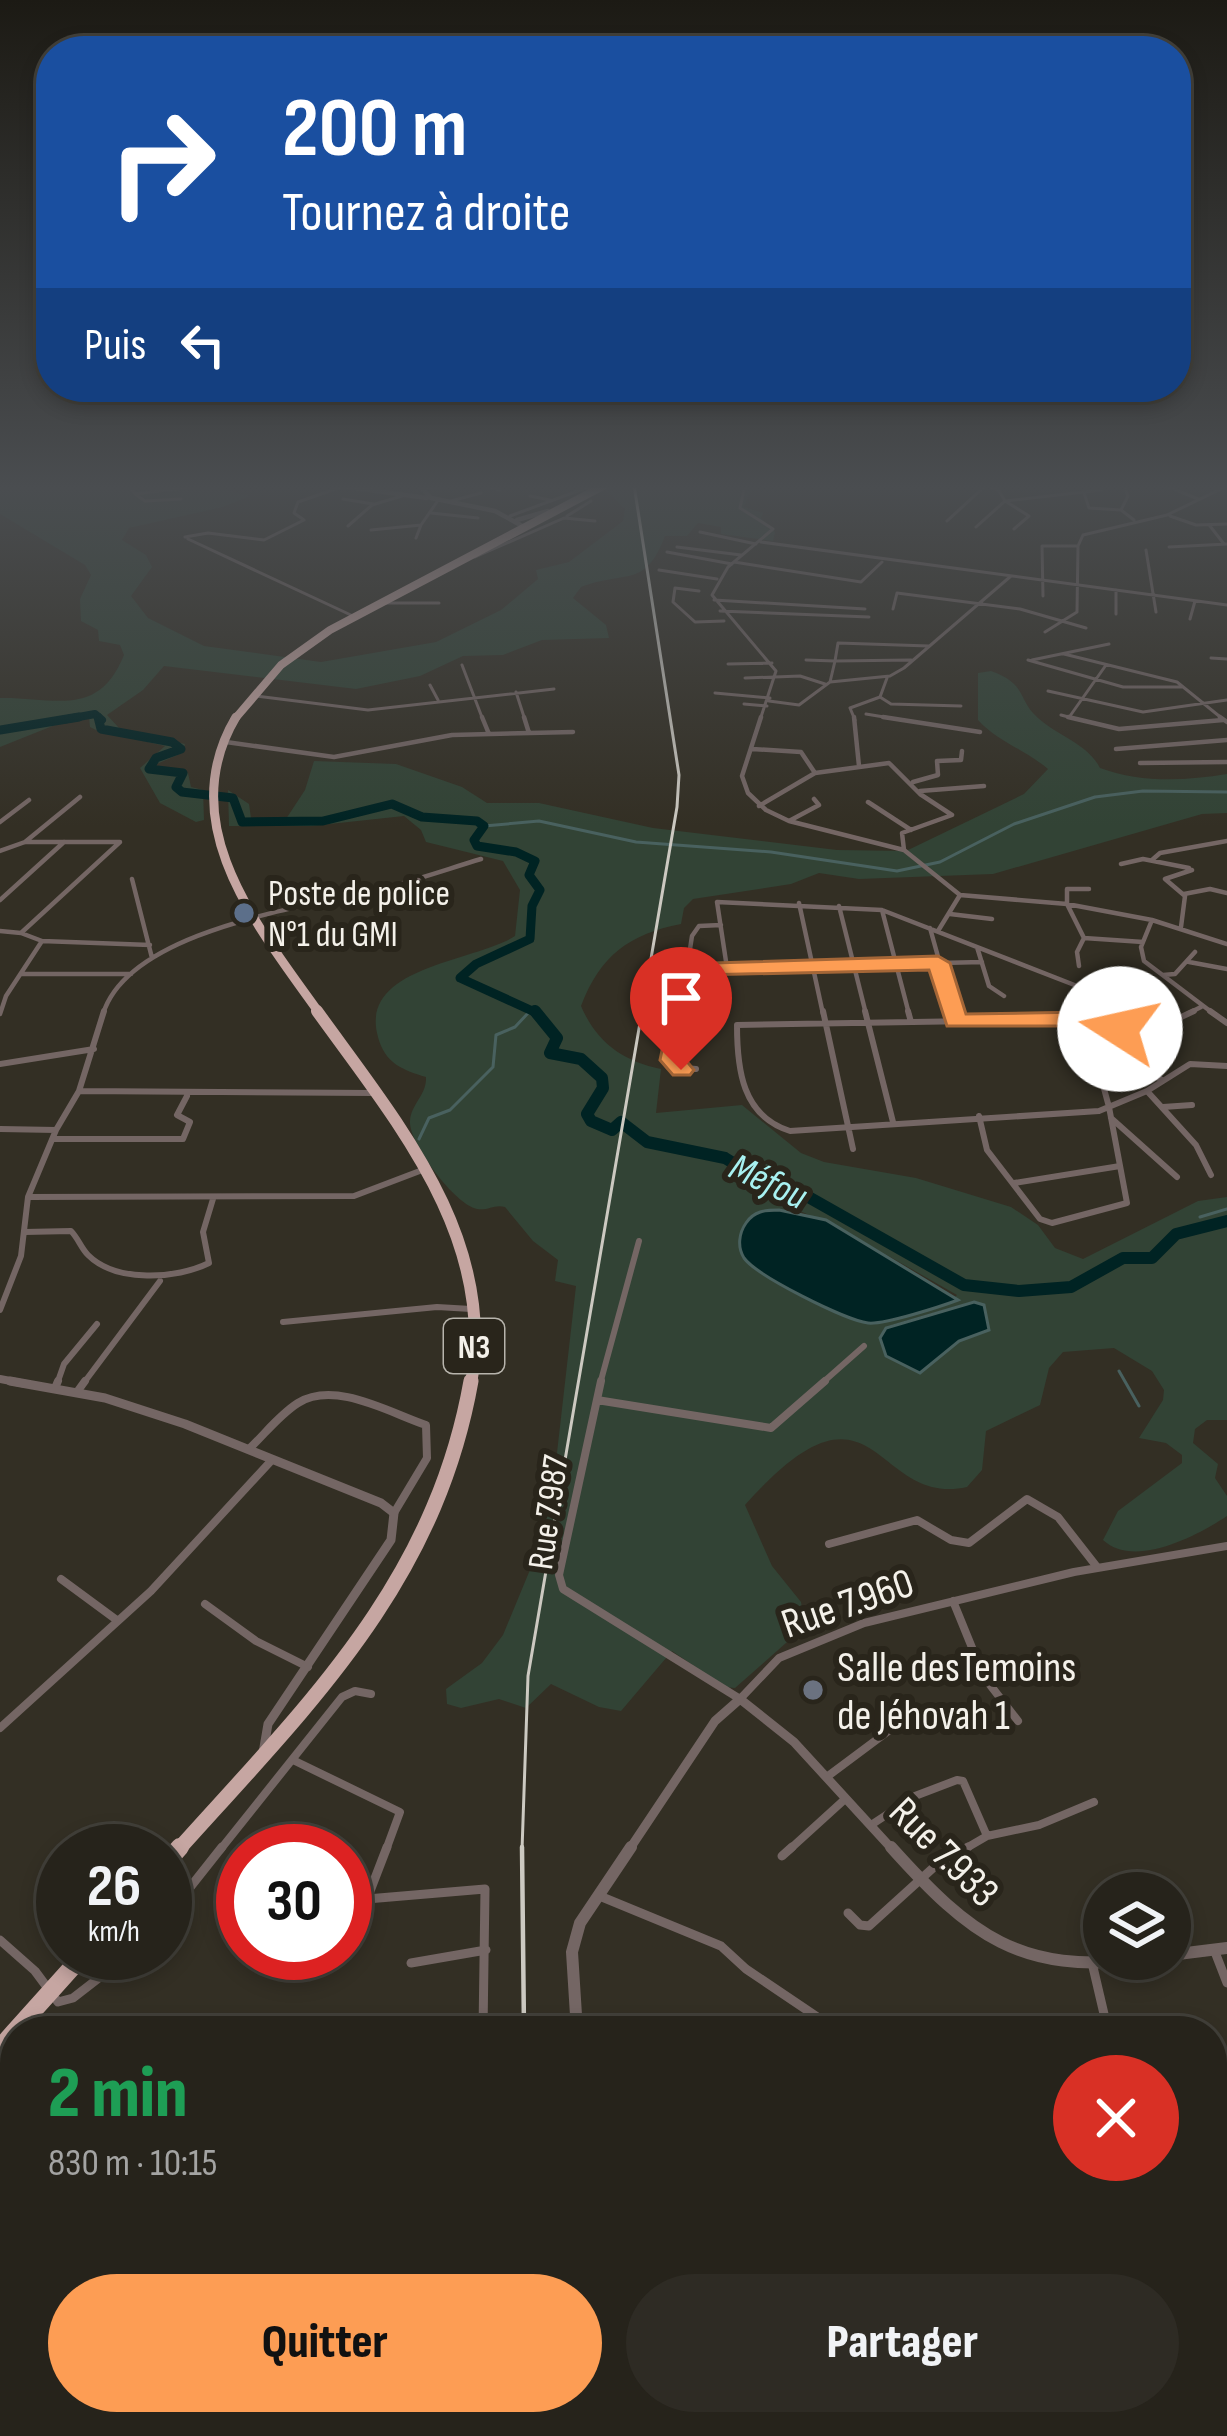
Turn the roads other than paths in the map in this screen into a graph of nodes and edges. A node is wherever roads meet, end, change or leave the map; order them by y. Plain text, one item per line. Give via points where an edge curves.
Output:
1 (316, 599) edge
2 (385, 599) edge
3 (673, 599) edge
4 (896, 599) edge
5 (949, 599) edge
6 (984, 599) edge
7 (1077, 599) edge
8 (1117, 599) edge
9 (1155, 599) edge
10 (1176, 599) edge
11 (714, 600) joint
12 (1195, 601) junction
13 (379, 602) junction
14 (980, 602) junction
15 (439, 603) dead end
16 (1227, 605) edge
17 (865, 609) dead end
18 (893, 609) dead end
19 (720, 611) junction
20 (1156, 612) dead end
21 (1116, 614) dead end
22 (353, 616) junction
23 (869, 617) dead end
24 (1190, 619) dead end
25 (726, 621) junction
26 (1064, 621) junction
27 (1086, 628) dead end
28 (1045, 632) dead end
29 (1109, 644) dead end
30 (929, 646) junction
31 (1064, 654) junction
32 (1211, 658) dead end
33 (1227, 659) edge
34 (806, 660) dead end
35 (916, 660) junction
36 (835, 661) junction
37 (772, 663) junction
38 (728, 664) dead end
39 (462, 665) dead end
40 (1106, 665) junction
41 (776, 676) junction
42 (890, 676) junction
43 (745, 678) dead end
44 (1094, 681) junction
45 (828, 683) junction
46 (430, 685) dead end
47 (1183, 687) junction
48 (554, 688) dead end
49 (516, 692) junction
50 (1048, 692) dead end
51 (716, 693) dead end
52 (252, 695) junction
53 (478, 696) junction
54 (879, 697) junction
55 (1082, 699) junction
56 (438, 700) junction
57 (1227, 700) edge
58 (769, 702) junction
59 (1204, 703) junction
60 (744, 704) dead end
61 (961, 706) dead end
62 (866, 713) junction
63 (1226, 721) edge
64 (858, 727) junction
65 (573, 732) dead end
66 (980, 732) dead end
67 (529, 733) junction
68 (489, 734) junction
69 (1227, 740) edge
70 (223, 742) junction
71 (751, 749) junction
72 (1116, 749) dead end
73 (962, 752) dead end
74 (1227, 762) edge
75 (1140, 763) dead end
76 (859, 766) junction
77 (815, 773) junction
78 (911, 783) junction
79 (984, 786) dead end
80 (917, 790) junction
81 (80, 797) dead end
82 (29, 800) dead end
83 (814, 800) dead end
84 (868, 802) dead end
85 (759, 806) junction
86 (0, 821) edge
87 (789, 821) junction
88 (910, 830) junction
89 (1227, 841) edge
90 (25, 842) junction
91 (65, 842) junction
92 (1, 849) edge
93 (904, 850) junction
94 (481, 860) dead end
95 (1153, 860) junction
96 (1121, 864) dead end
97 (132, 879) dead end
98 (1089, 889) dead end
99 (1227, 893) edge
100 (1184, 894) junction
101 (960, 896) junction
102 (0, 900) edge
103 (799, 903) junction
104 (1067, 904) junction
105 (839, 906) junction
106 (882, 910) junction
107 (950, 914) junction
108 (254, 917) junction
109 (992, 919) dead end
110 (1153, 920) junction
111 (721, 925) junction
112 (1180, 928) junction
113 (934, 929) junction
114 (0, 932) edge
115 (21, 933) junction
116 (1084, 938) junction
117 (42, 940) junction
118 (1143, 942) junction
119 (1227, 944) edge
120 (150, 945) junction
121 (977, 946) junction
122 (1195, 952) dead end
123 (152, 958) junction
124 (982, 962) junction
125 (1189, 962) junction
126 (938, 963) junction
127 (897, 964) junction
128 (854, 965) junction
129 (811, 966) junction
130 (1079, 966) dead end
131 (728, 968) junction
132 (688, 969) junction
133 (1227, 969) edge
134 (22, 974) junction
135 (131, 974) junction
136 (1163, 975) junction
137 (1004, 996) dead end
138 (1081, 1000) junction
139 (1202, 1007) junction
140 (0, 1014) edge
141 (956, 1021) junction
142 (867, 1022) junction
143 (911, 1022) junction
144 (1085, 1022) junction
145 (822, 1023) junction
146 (1227, 1023) edge
147 (1155, 1028) junction
148 (1134, 1033) junction
149 (94, 1048) junction
150 (0, 1064) edge
151 (1227, 1066) edge
152 (696, 1069) dead end
153 (1163, 1081) junction
154 (79, 1091) junction
155 (1147, 1091) junction
156 (373, 1093) junction
157 (188, 1095) junction
158 (1192, 1106) dead end
159 (1109, 1107) junction
160 (1163, 1107) junction
161 (979, 1116) junction
162 (1111, 1118) junction
163 (893, 1122) junction
164 (846, 1126) junction
165 (0, 1130) edge
166 (55, 1134) junction
167 (853, 1149) dead end
168 (1120, 1166) junction
169 (427, 1169) junction
170 (1211, 1175) dead end
171 (1177, 1177) dead end
172 (1014, 1183) junction
173 (28, 1198) junction
174 (213, 1199) junction
175 (25, 1232) junction
176 (639, 1241) dead end
177 (160, 1281) dead end
178 (0, 1310) edge
179 (475, 1310) junction
180 (283, 1322) dead end
181 (98, 1324) dead end
182 (864, 1346) dead end
183 (2, 1381) edge
184 (55, 1388) junction
185 (77, 1392) junction
186 (597, 1400) junction
187 (247, 1452) junction
188 (270, 1462) junction
189 (394, 1513) junction
190 (829, 1544) dead end
191 (1227, 1546) edge
192 (1097, 1567) junction
193 (61, 1579) dead end
194 (952, 1601) junction
195 (205, 1604) dead end
196 (118, 1621) junction
197 (308, 1667) junction
198 (371, 1694) dead end
199 (740, 1700) junction
200 (1018, 1721) dead end
201 (0, 1728) edge
202 (891, 1729) dead end
203 (262, 1753) junction
204 (295, 1761) junction
205 (828, 1776) junction
206 (847, 1798) junction
207 (1094, 1802) dead end
208 (871, 1825) junction
209 (192, 1833) edge
210 (987, 1836) junction
211 (782, 1856) dead end
212 (922, 1881) junction
213 (192, 1886) edge
214 (598, 1896) junction
215 (848, 1913) dead end
216 (0, 1940) edge
217 (1221, 1948) edge
218 (486, 1950) junction
219 (1191, 1952) edge
220 (411, 1964) dead end
221 (1083, 1965) edge
222 (61, 1980) edge
223 (96, 1980) edge
224 (1096, 1980) edge
225 (1227, 1983) edge
226 (50, 1992) junction
227 (28, 2016) edge
228 (484, 2016) edge
229 (576, 2016) edge
230 (816, 2016) edge
231 (1105, 2016) edge

1 - 22 street
2 - 13 highway, N3
3 - 25 street via 695,622
4 - 18 street
5 - 14 street
6 - 14 street
7 - 26 street via 1077,612
8 - 21 street
9 - 20 street
10 - 12 street
11 - 17 street
11 - 19 street
12 - 16 street
12 - 24 street
13 - 15 street
13 - 22 highway, N3
14 - 26 street
14 - 30 street
19 - 23 street
19 - 25 street
22 - 52 highway, N3
25 - 37 street
26 - 27 street
26 - 28 street
29 - 31 street
30 - 35 street
30 - 36 street via 847,641 838,643
31 - 40 street
31 - 44 street via 1028,660
32 - 33 street
34 - 36 street
35 - 36 street
35 - 42 street
36 - 45 street
37 - 38 street
37 - 41 street
39 - 53 street
40 - 44 street
40 - 47 street
41 - 43 street
41 - 45 street
41 - 58 street
42 - 45 street
42 - 54 street
44 - 47 street via 1149,692
44 - 55 street
45 - 58 street via 799,705
46 - 56 street
47 - 59 street
48 - 49 street
49 - 53 street
49 - 67 street
50 - 55 street
51 - 58 street
52 - 56 street via 356,710
52 - 70 highway, N3
53 - 56 street
53 - 68 street
54 - 61 street
54 - 62 street
54 - 64 street via 851,705
55 - 59 street via 1143,712
55 - 63 street via 1065,716 1119,729
57 - 59 street
58 - 60 street
58 - 71 street
59 - 63 street
62 - 64 street
62 - 66 street
64 - 76 street
65 - 67 street
67 - 68 street
68 - 70 street via 345,757
69 - 72 street
70 - 108 highway, N3 via 211,797 222,862
71 - 77 street via 801,752
71 - 85 street via 743,785
73 - 78 street via 961,760 938,761 938,775
74 - 75 street
76 - 77 street
76 - 78 street via 889,763
77 - 85 street
78 - 80 street
79 - 80 street
80 - 88 street via 952,815
81 - 90 street
82 - 86 street
83 - 87 street via 819,805
84 - 88 street
85 - 87 street
87 - 93 street
88 - 93 street via 902,832
89 - 95 street
90 - 91 street
90 - 92 street
91 - 102 street
91 - 115 street via 120,842
93 - 101 street
94 - 108 street
95 - 96 street
95 - 100 street via 1192,869 1165,879
97 - 120 street
98 - 104 street via 1069,886
99 - 100 street
100 - 112 street
101 - 104 street
101 - 107 street
103 - 105 street
103 - 111 street via 719,901
103 - 129 street
104 - 110 street
104 - 116 street
105 - 106 street
105 - 128 street
106 - 113 street
106 - 127 street
107 - 109 street
107 - 113 street
108 - 123 street
108 - 156 highway, N3
110 - 112 street
110 - 118 street
111 - 131 street
111 - 132 street via 695,930
112 - 119 street
113 - 121 street
113 - 126 street
114 - 115 street
115 - 117 street
116 - 118 street
116 - 130 street
117 - 120 street
117 - 134 street
118 - 136 street via 1144,961
120 - 123 street
121 - 124 street
121 - 138 street via 1073,983
122 - 125 street
123 - 135 street
124 - 126 street
124 - 137 street via 989,986
125 - 133 street
125 - 136 street
126 - 127 street
126 - 141 street
127 - 128 street
127 - 143 street
128 - 129 street
128 - 142 street
129 - 131 street
129 - 145 street
131 - 132 street
132 - 152 street via 673,1060 681,1070
134 - 135 street
134 - 140 street
135 - 149 street via 107,1001
136 - 139 street
138 - 144 street
138 - 147 street via 1120,986
139 - 146 street
139 - 147 street
141 - 143 street
141 - 144 street
142 - 143 street
142 - 145 street
142 - 163 street
144 - 148 street
144 - 159 street
145 - 164 street
145 - 164 street via 737,1025 743,1091 775,1129
147 - 148 street
148 - 153 street via 1136,1065
149 - 150 street
149 - 154 street
151 - 153 street via 1190,1064
153 - 155 street
154 - 157 street
154 - 166 street
155 - 159 street
155 - 160 street
156 - 157 street
156 - 169 highway, N3
157 - 166 street via 177,1115 190,1121 183,1139
158 - 160 street
159 - 161 street
159 - 162 street
160 - 170 street
161 - 163 street
161 - 172 street via 987,1150
162 - 168 street
162 - 171 street
163 - 164 street
164 - 167 street
165 - 166 street
166 - 173 street
168 - 172 street
168 - 172 street via 1127,1203 1052,1223 1035,1215
169 - 174 street via 354,1196
169 - 179 highway, N3 via 462,1247
173 - 174 street
173 - 175 street
174 - 175 street via 203,1232 208,1263 183,1275 122,1270 91,1257 70,1231
175 - 178 street
176 - 186 street, Rue 7.987
177 - 185 street
179 - 180 street
179 - 203 highway, N3 via 465,1418 427,1531 367,1633
181 - 184 street
182 - 186 street via 771,1428
183 - 184 street
184 - 185 street
185 - 187 street
186 - 199 street, Rue 7.987 via 559,1575 563,1589
187 - 188 street
187 - 189 street via 316,1396 426,1425 427,1461
188 - 189 street
188 - 196 street
189 - 197 street via 391,1540
190 - 192 street via 917,1520 969,1544 1027,1499 1078,1538
191 - 192 street, Rue 7.960
192 - 194 street, Rue 7.960
193 - 196 street
194 - 199 street, Rue 7.960 via 793,1650
194 - 200 street via 984,1677
195 - 197 street
196 - 201 street
197 - 203 street via 265,1730
198 - 204 street via 343,1697
199 - 205 street, Rue 7.933
199 - 214 street, Rue 7.960 via 715,1721
202 - 205 street
203 - 209 highway, N3
204 - 213 street
204 - 218 street via 400,1812 368,1899 479,1886 488,1895
205 - 206 street, Rue 7.933
206 - 208 street, Rue 7.933
206 - 211 street
207 - 210 street
208 - 210 street via 957,1780
208 - 212 street, Rue 7.933
210 - 212 street
212 - 215 street via 868,1926
212 - 221 street, Rue 7.933 via 1003,1948
214 - 229 street, Rue 7.960 via 572,1952
214 - 230 street via 722,1946
216 - 226 street
217 - 219 street
217 - 225 street
218 - 220 street
218 - 228 street
222 - 226 highway
223 - 226 street via 58,2002
224 - 231 street
226 - 227 highway

